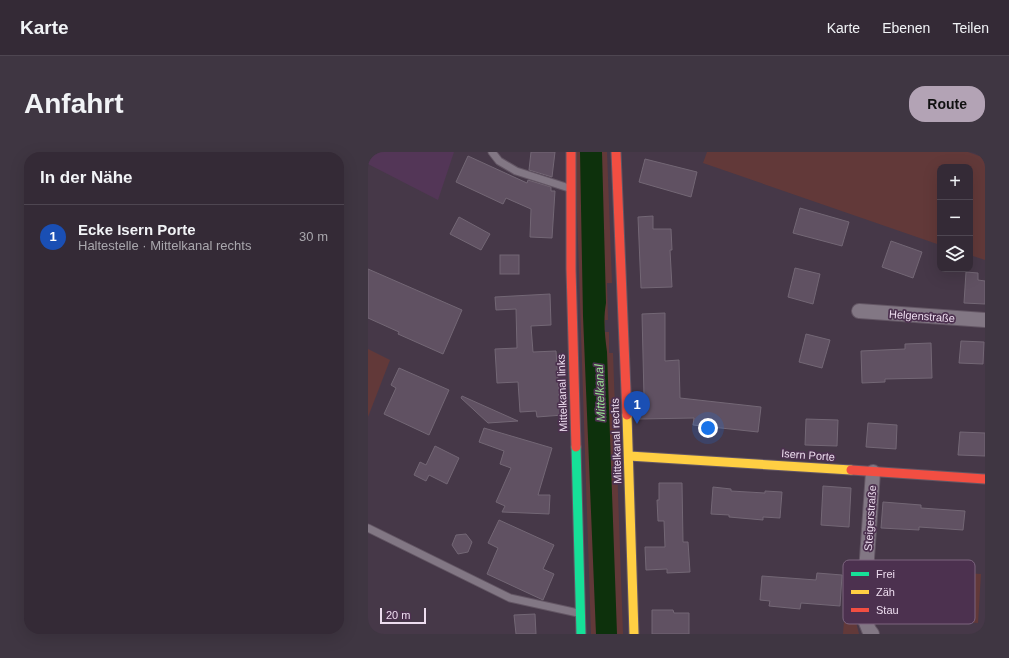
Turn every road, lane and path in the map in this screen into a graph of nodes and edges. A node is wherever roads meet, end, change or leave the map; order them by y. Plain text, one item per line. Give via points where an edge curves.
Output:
1 (492, 152) edge
2 (571, 152) edge
3 (616, 152) edge
4 (571, 189) junction
5 (859, 311) dead end
6 (985, 320) edge
7 (629, 456) junction
8 (873, 472) junction
9 (985, 479) edge
10 (368, 528) edge
11 (867, 560) edge
12 (580, 614) junction
13 (867, 624) edge
14 (581, 634) edge
15 (634, 634) edge
16 (872, 634) edge

1 - 4 lane via 499,161 516,171
2 - 4 street, Mittelkanal links
3 - 7 street, Mittelkanal rechts
4 - 12 street, Mittelkanal links
5 - 6 street, Helgenstraße
7 - 8 street, Isern Porte
7 - 15 street, Mittelkanal rechts
8 - 9 street, Isern Porte
8 - 11 street, Steigerstraße
10 - 12 lane via 510,598
12 - 14 street, Mittelkanal links
13 - 16 street, Steigerstraße

